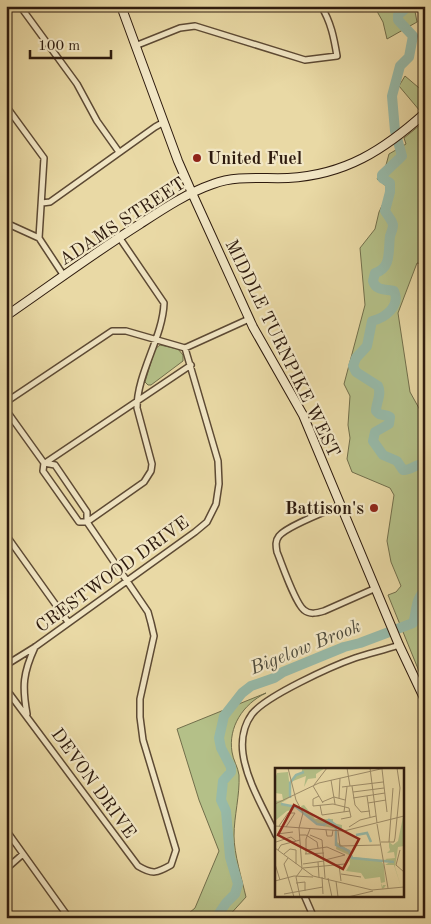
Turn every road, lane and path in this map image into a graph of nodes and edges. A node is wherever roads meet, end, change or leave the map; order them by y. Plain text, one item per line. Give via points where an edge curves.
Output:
1 (20, 6) edge
2 (120, 6) edge
3 (321, 6) edge
4 (135, 46) junction
5 (6, 106) edge
6 (425, 113) edge
7 (164, 122) junction
8 (119, 152) junction
9 (192, 193) junction
10 (42, 203) junction
11 (6, 223) edge
12 (119, 237) junction
13 (39, 238) junction
14 (64, 276) junction
15 (6, 316) edge
16 (249, 319) junction
17 (155, 338) junction
18 (185, 348) junction
19 (190, 365) junction
20 (137, 399) junction
21 (6, 402) edge
22 (6, 410) edge
23 (44, 463) junction
24 (341, 505) junction
25 (88, 522) junction
26 (6, 535) edge
27 (127, 580) junction
28 (376, 588) junction
29 (68, 622) junction
30 (399, 646) junction
31 (35, 647) junction
32 (6, 665) edge
33 (6, 689) edge
34 (425, 700) edge
35 (28, 717) junction
36 (6, 830) edge
37 (275, 833) edge
38 (23, 854) junction
39 (6, 869) edge
40 (304, 896) edge
41 (69, 918) edge
42 (314, 918) edge

1 - 8 street via 77,84
2 - 4 main road, MIDDLE TURNPIKE WEST
3 - 4 street via 330,24 337,56 305,60 195,26 180,28
4 - 7 main road, MIDDLE TURNPIKE WEST
5 - 10 street via 44,158
6 - 9 main road, ADAMS STREET via 397,137 360,160 318,174 229,179
7 - 8 street
7 - 9 main road, MIDDLE TURNPIKE WEST
8 - 10 street via 50,202
9 - 12 main road, ADAMS STREET
9 - 16 main road, MIDDLE TURNPIKE WEST
10 - 13 street
11 - 13 street
12 - 14 main road, ADAMS STREET
12 - 17 street via 164,303
13 - 14 street
14 - 15 main road, ADAMS STREET
16 - 18 street
16 - 24 main road, MIDDLE TURNPIKE WEST via 303,415
17 - 18 street
17 - 20 street
17 - 21 street via 112,331
18 - 19 street, CRESTWOOD DRIVE
19 - 20 street
19 - 27 street, CRESTWOOD DRIVE via 218,461 216,504 206,522 195,532
20 - 23 street
20 - 25 street via 151,471 144,482
22 - 23 street
23 - 25 street via 55,465 87,512
23 - 25 street via 44,471 79,522
24 - 28 main road, MIDDLE TURNPIKE WEST
24 - 28 street via 287,530 279,536 277,552 305,611 315,614
25 - 27 street
26 - 29 street
27 - 29 street, CRESTWOOD DRIVE
27 - 35 street, DEVON DRIVE via 148,612 154,636 140,699 140,717 143,740 176,850 172,865 160,872 149,873 138,866
28 - 30 main road, MIDDLE TURNPIKE WEST
29 - 31 street, CRESTWOOD DRIVE
30 - 34 main road, MIDDLE TURNPIKE WEST
30 - 37 street via 355,658 298,684 253,712 242,740 243,754 246,770
31 - 32 street, CRESTWOOD DRIVE
31 - 35 street, DEVON DRIVE via 23,691
33 - 35 street, DEVON DRIVE
36 - 38 street
38 - 39 street
38 - 41 street
40 - 42 street

